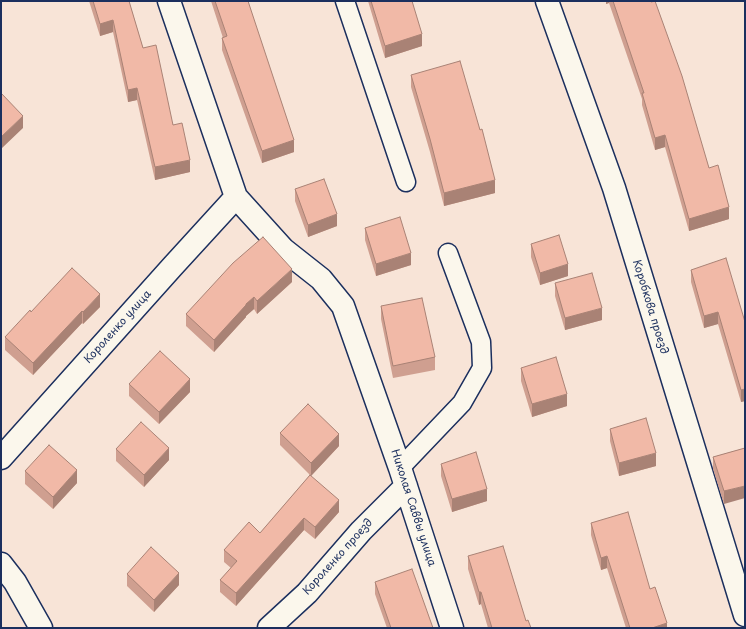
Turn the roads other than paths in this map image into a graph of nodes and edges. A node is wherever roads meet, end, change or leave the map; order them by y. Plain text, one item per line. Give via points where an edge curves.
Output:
1 (169, 1) edge
2 (345, 1) edge
3 (547, 1) edge
4 (406, 182) dead end
5 (236, 197) junction
6 (448, 253) dead end
7 (1, 458) edge
8 (403, 477) junction
9 (1, 564) edge
10 (745, 615) edge
11 (41, 628) edge
12 (269, 628) edge
13 (452, 628) edge

1 - 5 street
2 - 4 lane
3 - 10 street, Коробкова проезд via 614,188
5 - 7 street, Короленко улица
5 - 8 street, Николая Саввы улица via 283,249 321,280 343,306
6 - 8 lane via 481,342 482,368 462,403
8 - 12 street, Короленко проезд via 306,593
8 - 13 street, Николая Саввы улица
9 - 11 street via 15,582

